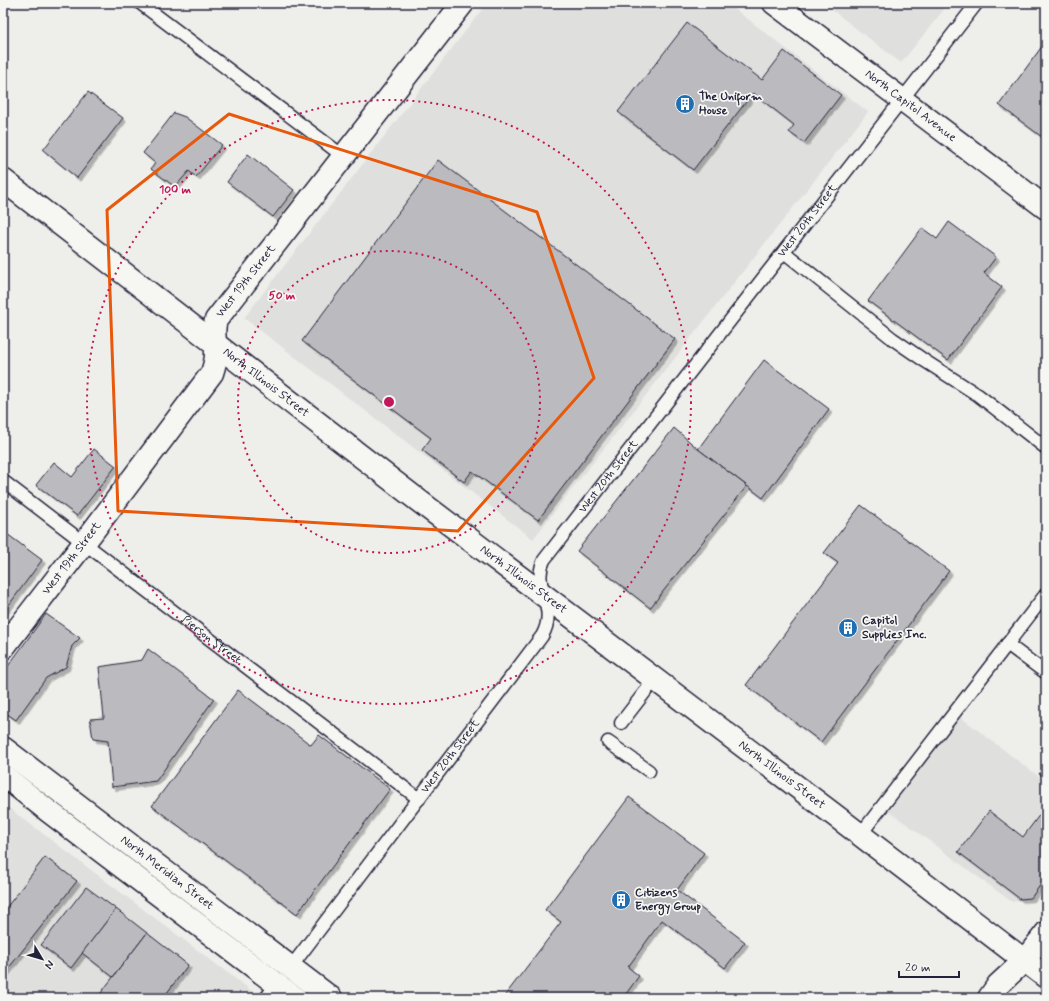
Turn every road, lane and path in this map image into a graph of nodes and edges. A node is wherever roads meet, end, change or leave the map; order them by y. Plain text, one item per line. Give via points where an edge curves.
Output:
1 (140, 3) edge
2 (463, 3) edge
3 (774, 3) edge
4 (977, 3) edge
5 (902, 100) junction
6 (343, 156) junction
7 (3, 180) edge
8 (1046, 208) edge
9 (784, 252) junction
10 (215, 343) junction
11 (1046, 448) edge
12 (3, 481) edge
13 (84, 543) junction
14 (1046, 594) edge
15 (545, 595) junction
16 (1007, 644) junction
17 (3, 648) edge
18 (1046, 674) edge
19 (655, 679) junction
20 (621, 723) dead end
21 (608, 742) dead end
22 (3, 748) edge
23 (649, 771) dead end
24 (3, 775) edge
25 (419, 798) junction
26 (860, 835) junction
27 (1046, 933) edge
28 (1024, 961) junction
29 (291, 967) junction
30 (1046, 977) edge
31 (271, 991) edge
32 (295, 998) edge
33 (331, 998) edge
34 (989, 998) edge

1 - 6 lane
2 - 6 main road, West 19th Street
3 - 5 main road, North Capitol Avenue
4 - 5 lane, West 20th Street
5 - 8 main road, North Capitol Avenue
5 - 9 lane, West 20th Street
6 - 10 main road, West 19th Street via 216,320
7 - 10 main road, North Illinois Street
9 - 11 lane via 893,339 978,395
9 - 15 lane, West 20th Street via 544,560 540,579
10 - 13 main road, West 19th Street via 216,355 212,373
10 - 15 main road, North Illinois Street
12 - 13 lane, Pierson Street
13 - 17 main road, West 19th Street
13 - 25 lane, Pierson Street
14 - 16 lane
15 - 19 main road, North Illinois Street
15 - 25 lane, West 20th Street via 548,618 542,636
16 - 18 lane
16 - 26 lane
19 - 20 lane
19 - 26 main road, North Illinois Street
21 - 23 lane
22 - 29 main road, North Meridian Street
24 - 31 main road, North Meridian Street
25 - 29 lane, West 20th Street
26 - 28 main road, North Illinois Street
27 - 28 main road
28 - 30 main road, North Illinois Street
28 - 34 main road via 998,985
29 - 33 main road, North Meridian Street
31 - 32 main road, North Meridian Street

